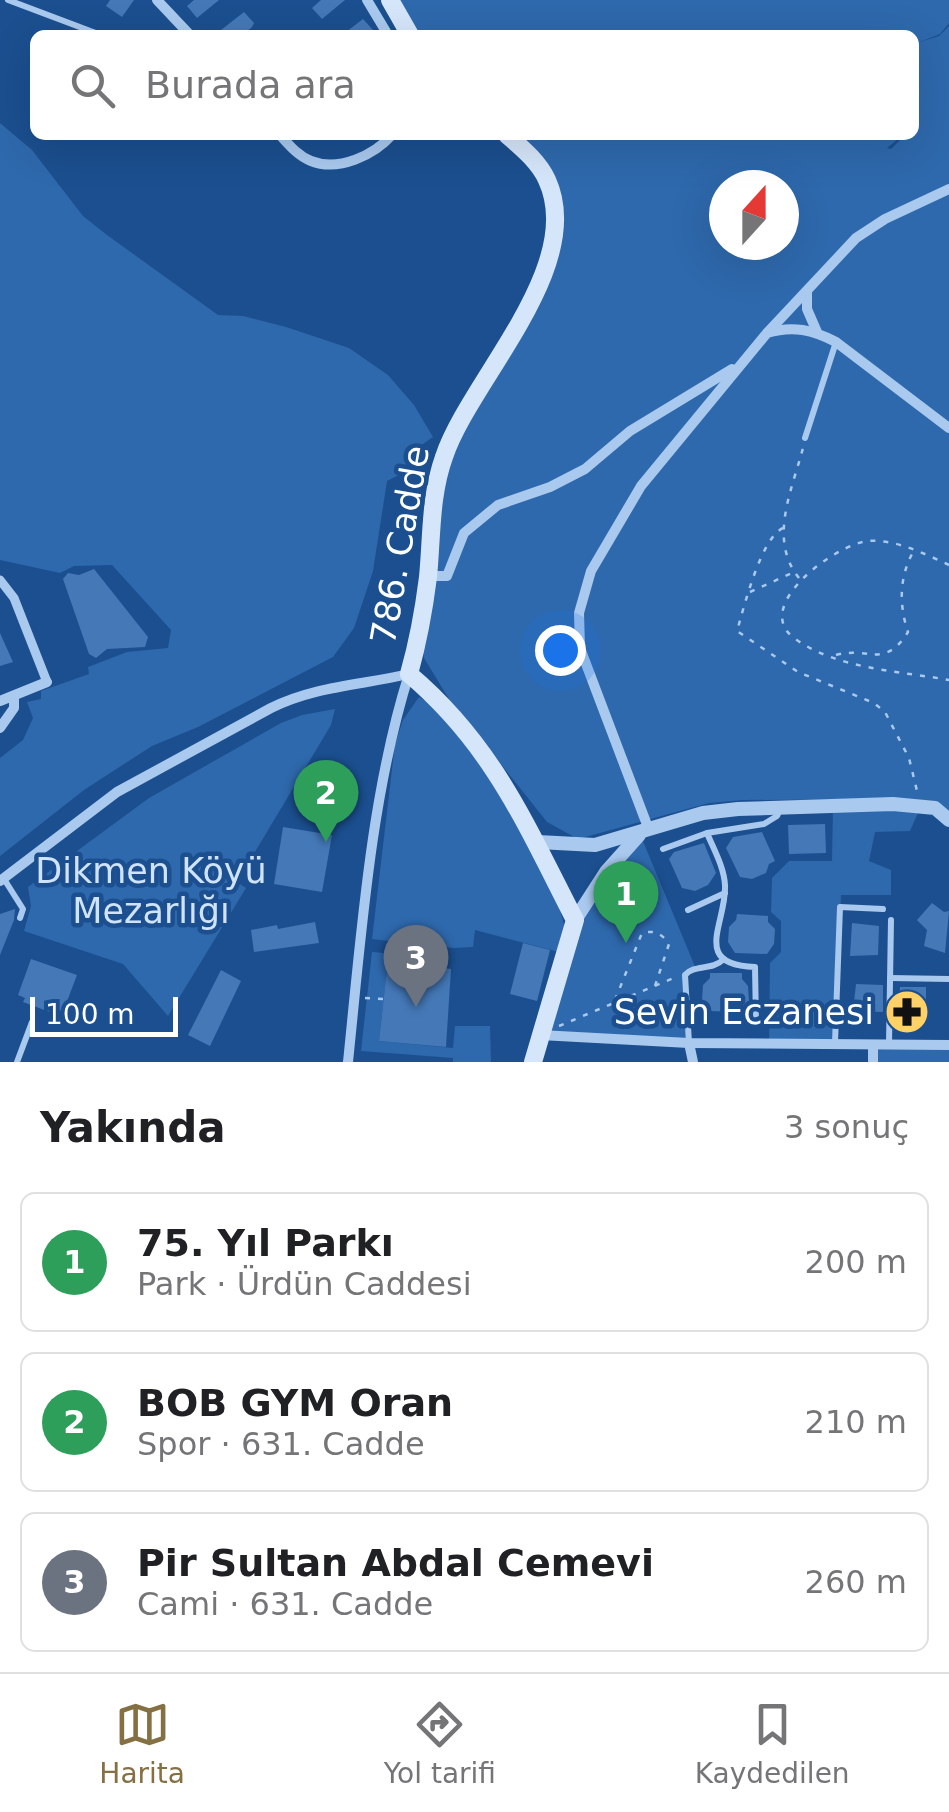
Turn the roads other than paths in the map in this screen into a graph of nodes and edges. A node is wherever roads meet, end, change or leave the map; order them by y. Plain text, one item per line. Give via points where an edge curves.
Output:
1 (8, 0) edge
2 (157, 0) edge
3 (366, 0) edge
4 (390, 0) edge
5 (88, 30) edge
6 (185, 30) edge
7 (385, 30) edge
8 (407, 30) edge
9 (285, 140) edge
10 (386, 140) edge
11 (513, 140) edge
12 (949, 189) edge
13 (808, 289) junction
14 (818, 332) junction
15 (767, 333) junction
16 (836, 342) junction
17 (949, 428) edge
18 (805, 438) road end
19 (428, 576) junction
20 (0, 580) edge
21 (409, 674) junction
22 (47, 682) joint
23 (14, 696) junction
24 (0, 701) edge
25 (0, 728) edge
26 (782, 807) junction
27 (949, 820) edge
28 (645, 832) junction
29 (707, 833) junction
30 (538, 842) junction
31 (664, 849) dead end
32 (2, 880) edge
33 (725, 893) junction
34 (883, 909) dead end
35 (688, 910) dead end
36 (20, 918) dead end
37 (575, 920) junction
38 (891, 920) dead end
39 (724, 960) junction
40 (890, 978) junction
41 (949, 979) edge
42 (32, 1022) dead end
43 (756, 1022) dead end
44 (539, 1035) junction
45 (683, 1042) junction
46 (835, 1044) junction
47 (873, 1044) junction
48 (889, 1045) junction
49 (949, 1045) edge
50 (17, 1062) edge
51 (348, 1062) edge
52 (533, 1062) edge
53 (693, 1062) edge
54 (873, 1062) edge

1 - 5 lane
2 - 6 street
3 - 7 street
4 - 8 main road
9 - 10 street via 322,164 354,160
11 - 19 main road, 786. Cadde via 547,180 552,239 528,308 444,454
12 - 13 street via 856,238
13 - 14 street via 807,309
13 - 15 street
14 - 15 street
14 - 16 street
15 - 19 street via 735,366 630,431 585,470 498,504 464,533 447,576
15 - 28 street via 641,486 591,571 579,613 580,648
16 - 17 street
16 - 18 lane
19 - 21 main road, 786. Cadde
20 - 22 street via 14,598
21 - 30 main road via 466,732
21 - 32 street via 296,695 117,792
21 - 51 street via 385,770
22 - 23 street
23 - 24 street
23 - 25 street
26 - 27 street via 928,807
26 - 28 street via 703,813
26 - 29 lane via 764,824
28 - 30 street via 595,845
28 - 37 street via 606,872
29 - 31 lane
29 - 33 lane
30 - 37 main road
32 - 36 lane via 23,908
33 - 35 lane
33 - 39 lane via 715,942
34 - 46 lane via 840,907
37 - 44 main road
38 - 40 lane
39 - 43 lane via 755,967
39 - 45 lane via 685,975
40 - 41 lane
40 - 48 lane
42 - 50 lane
44 - 45 street
44 - 52 main road
45 - 46 street
45 - 53 street
46 - 47 street
47 - 48 street
47 - 54 street
48 - 49 street

